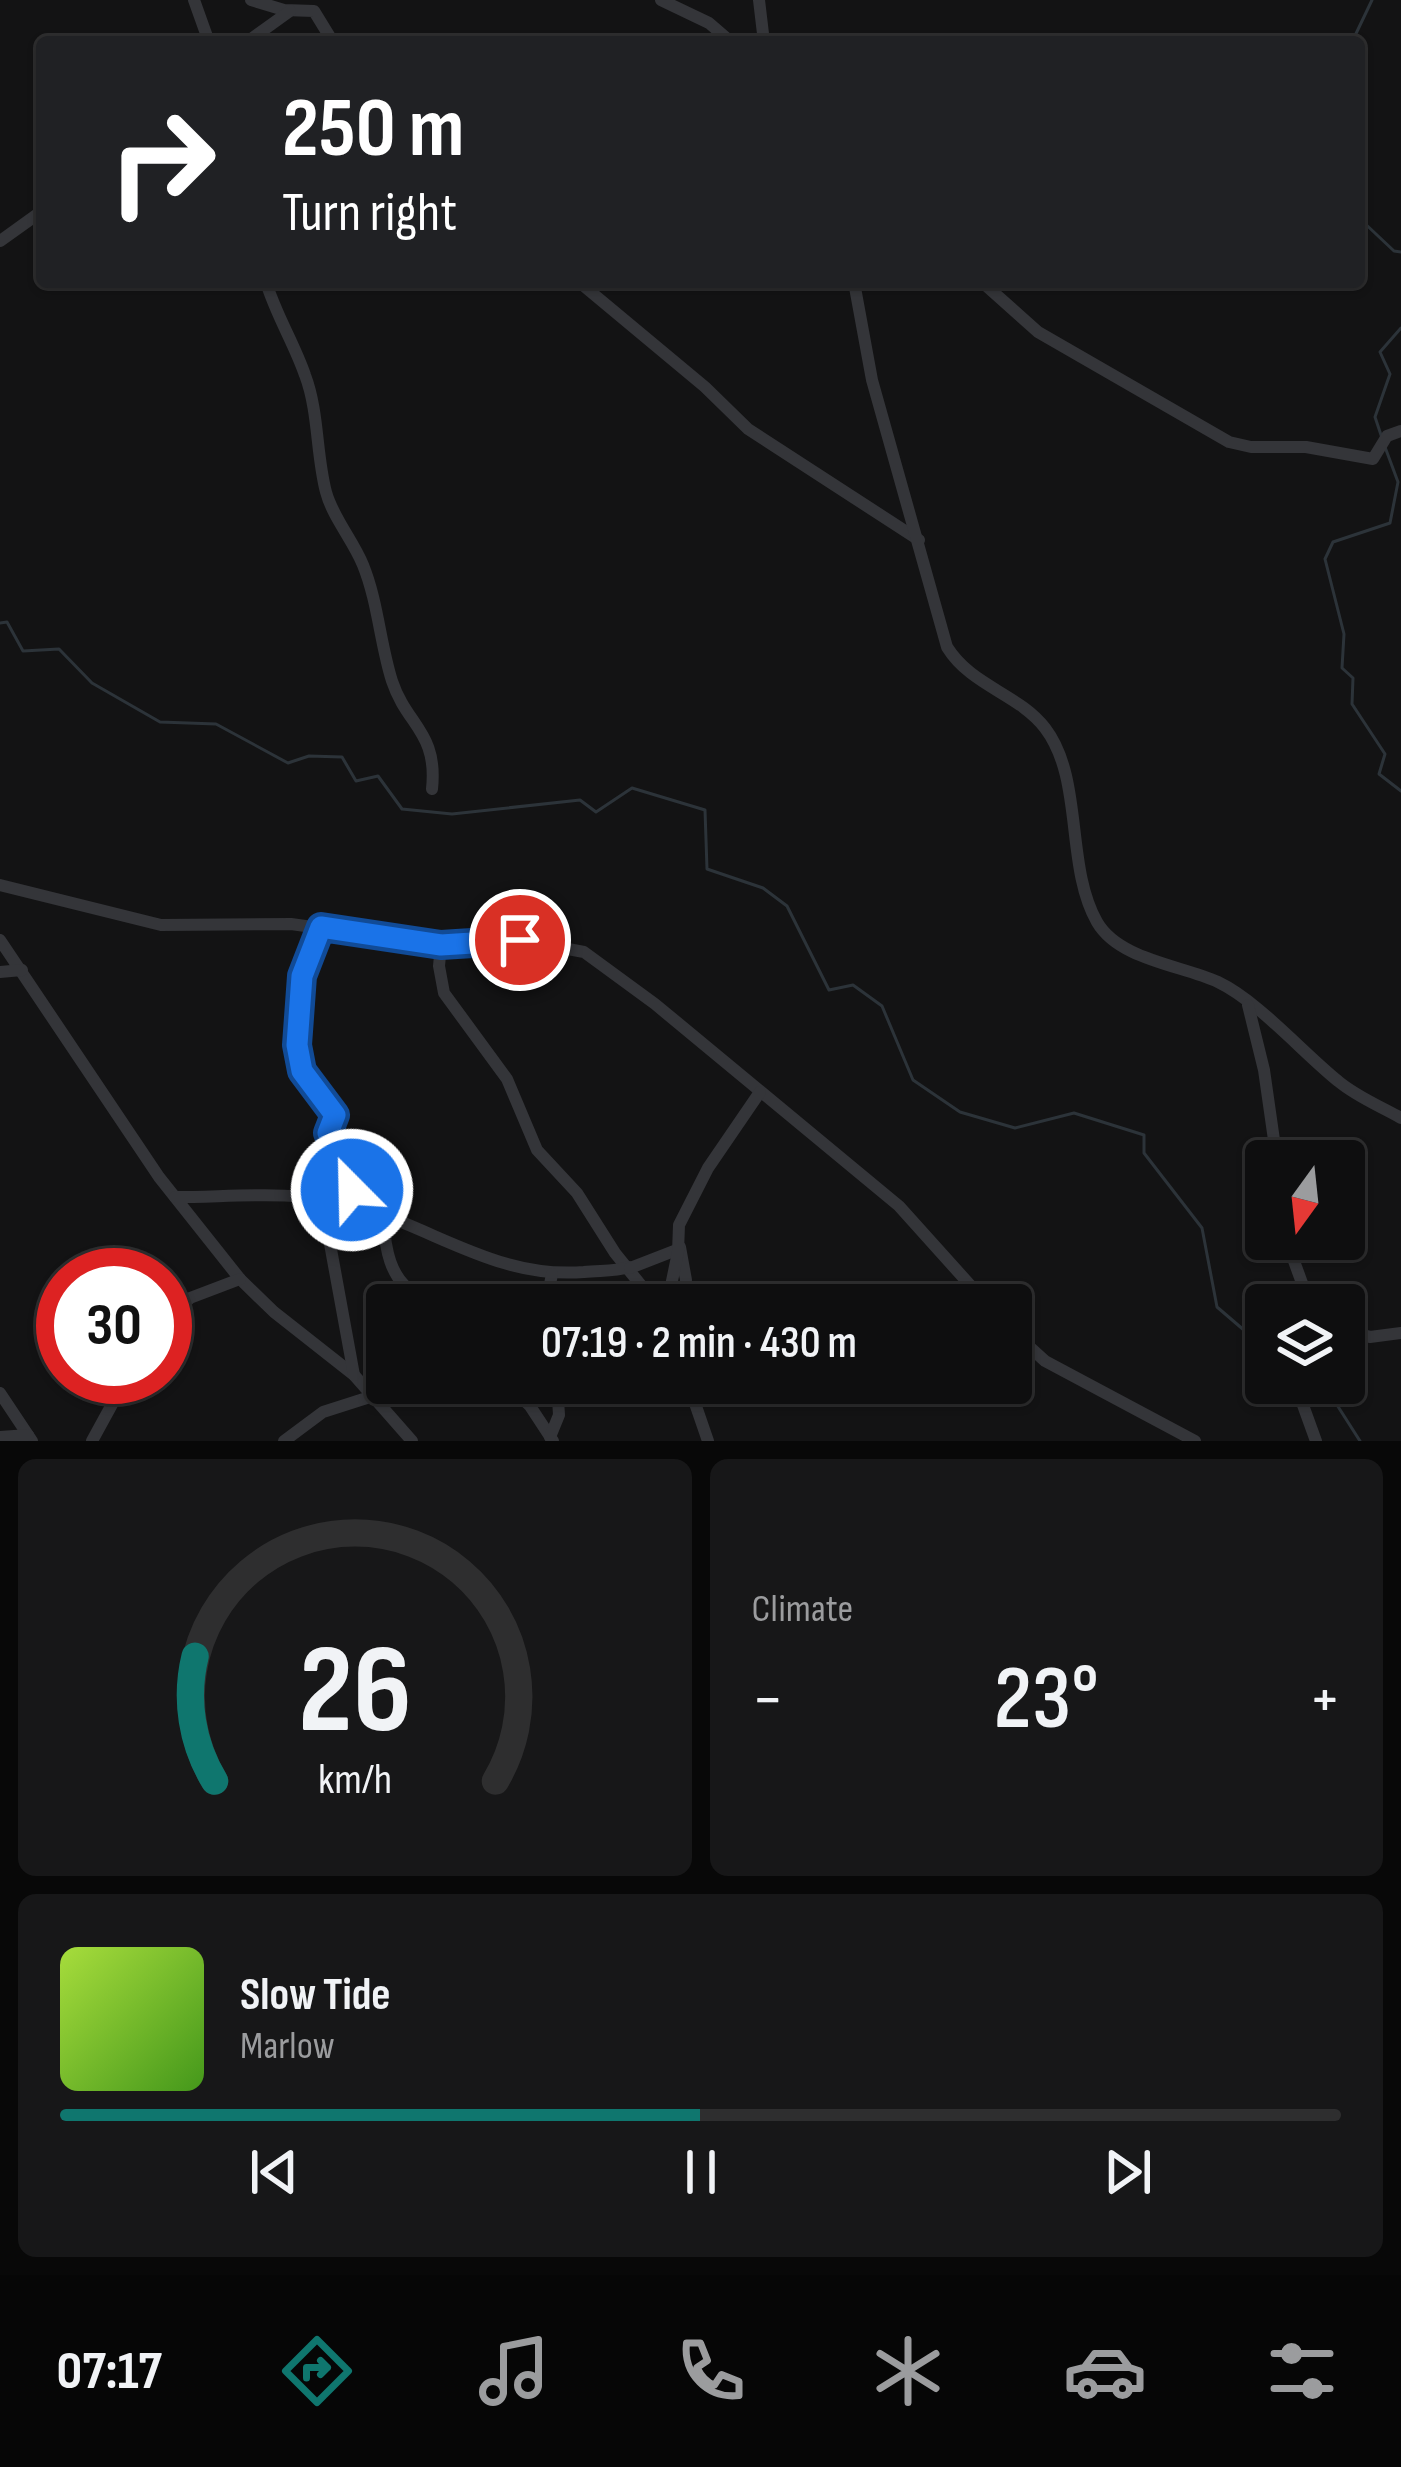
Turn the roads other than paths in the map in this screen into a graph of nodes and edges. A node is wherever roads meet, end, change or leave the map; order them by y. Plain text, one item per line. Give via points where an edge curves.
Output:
1 (194, 0) edge
2 (250, 0) edge
3 (661, 0) edge
4 (759, 0) edge
5 (291, 10) junction
6 (207, 36) edge
7 (256, 36) edge
8 (329, 36) edge
9 (724, 36) edge
10 (763, 36) edge
11 (36, 215) edge
12 (0, 241) edge
13 (268, 288) edge
14 (586, 288) edge
15 (855, 288) edge
16 (989, 288) edge
17 (1401, 431) edge
18 (920, 541) junction
19 (432, 789) dead end
20 (0, 885) edge
21 (321, 927) junction
22 (0, 940) edge
23 (441, 945) junction
24 (22, 970) junction
25 (0, 972) edge
26 (1248, 1005) junction
27 (760, 1092) junction
28 (1401, 1118) edge
29 (1274, 1140) edge
30 (175, 1197) junction
31 (322, 1200) junction
32 (358, 1207) junction
33 (382, 1218) junction
34 (679, 1247) junction
35 (629, 1268) junction
36 (552, 1274) junction
37 (240, 1279) junction
38 (404, 1284) edge
39 (550, 1284) edge
40 (641, 1284) edge
41 (672, 1284) edge
42 (685, 1284) edge
43 (969, 1284) edge
44 (192, 1297) edge
45 (1401, 1333) edge
46 (1365, 1335) edge
47 (1032, 1349) edge
48 (354, 1376) junction
49 (366, 1389) edge
50 (0, 1393) edge
51 (366, 1400) edge
52 (112, 1404) edge
53 (380, 1404) edge
54 (528, 1404) edge
55 (558, 1404) edge
56 (696, 1404) edge
57 (1303, 1404) edge
58 (0, 1437) edge
59 (30, 1438) edge
60 (551, 1439) edge
61 (92, 1441) edge
62 (284, 1441) edge
63 (412, 1441) edge
64 (709, 1441) edge
65 (1195, 1441) edge
66 (1316, 1441) edge

1 - 6 street
2 - 5 street
3 - 9 street
4 - 10 street
5 - 7 street
5 - 8 street via 314,11
11 - 12 street
13 - 19 street via 304,372 326,492 369,582 398,699 431,751
14 - 18 street via 748,430
15 - 18 street via 872,380
16 - 17 street via 1044,336 1237,444 1373,459 1387,436
18 - 26 street via 953,656 1034,718 1061,761 1098,923 1130,950 1222,984
20 - 21 street via 149,923
21 - 23 street
21 - 32 street via 302,976 299,1064 335,1115 328,1134
22 - 24 street
23 - 27 street via 520,940 584,952
23 - 35 street via 449,1003 507,1079 537,1150
24 - 25 street
24 - 30 street
26 - 28 street via 1341,1084
26 - 29 street
27 - 34 street via 708,1168 679,1225
27 - 43 street via 898,1206
30 - 31 street
30 - 37 street
31 - 32 street
31 - 48 street
32 - 33 street
33 - 36 street via 501,1264
33 - 38 street
34 - 35 street
34 - 41 street
34 - 42 street
35 - 36 street
35 - 40 street
36 - 39 street
37 - 44 street
37 - 48 street
45 - 46 street
47 - 65 street
48 - 49 street
50 - 59 street
51 - 62 street via 323,1412
52 - 61 street
53 - 63 street
54 - 60 street
55 - 60 street
56 - 64 street
57 - 66 street
58 - 59 street

